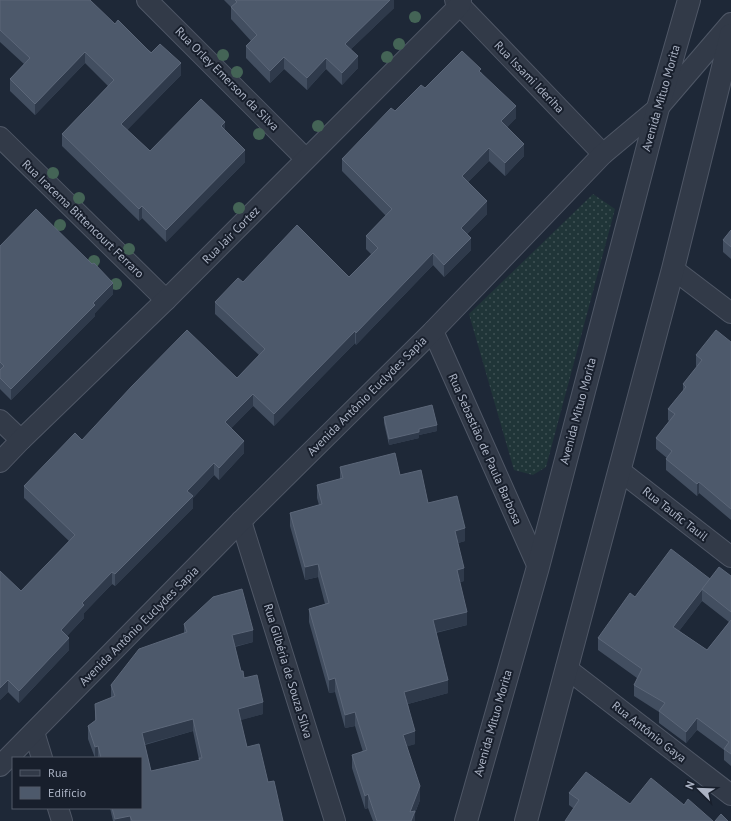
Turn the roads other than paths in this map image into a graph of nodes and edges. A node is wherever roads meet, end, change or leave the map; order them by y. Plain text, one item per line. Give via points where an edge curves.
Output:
1 (147, 0) edge
2 (689, 0) edge
3 (459, 2) edge
4 (731, 23) edge
5 (731, 35) edge
6 (658, 108) junction
7 (0, 137) edge
8 (602, 154) junction
9 (306, 159) junction
10 (673, 269) junction
11 (166, 300) junction
12 (731, 313) edge
13 (433, 330) junction
14 (0, 420) edge
15 (21, 440) junction
16 (0, 462) edge
17 (619, 470) junction
18 (241, 521) junction
19 (731, 557) edge
20 (538, 567) junction
21 (566, 668) junction
22 (34, 732) junction
23 (42, 757) edge
24 (0, 766) edge
25 (731, 795) edge
26 (58, 809) edge
27 (62, 821) edge
28 (335, 821) edge
29 (466, 821) edge
30 (526, 821) edge

1 - 9 street, Rua Orley Emerson da Silva
2 - 6 street, Avenida Mituo Morita
3 - 8 street, Rua Issami Ideriha
3 - 9 street, Rua Jair Cortez
4 - 6 street, Avenida Antônio Euclydes Sapia
5 - 10 street
6 - 8 street, Avenida Antônio Euclydes Sapia
6 - 20 street, Avenida Mituo Morita
7 - 11 street, Rua Iracema Bittencourt Ferraro
8 - 13 street, Avenida Antônio Euclydes Sapia
9 - 11 street, Rua Jair Cortez
10 - 12 street
10 - 17 street
11 - 15 street, Rua Jair Cortez
13 - 18 street, Avenida Antônio Euclydes Sapia
13 - 20 street, Rua Sebastião de Paula Barbosa
14 - 15 street
15 - 16 street, Rua Jair Cortez
17 - 19 street, Rua Taufic Tauil
17 - 21 street
18 - 22 street, Avenida Antônio Euclydes Sapia
18 - 28 street, Rua Gilbéria de Souza Silva
20 - 29 street, Avenida Mituo Morita
21 - 25 street, Rua Antônio Gaya
21 - 30 street
22 - 23 street
22 - 24 street, Avenida Antônio Euclydes Sapia
26 - 27 street

